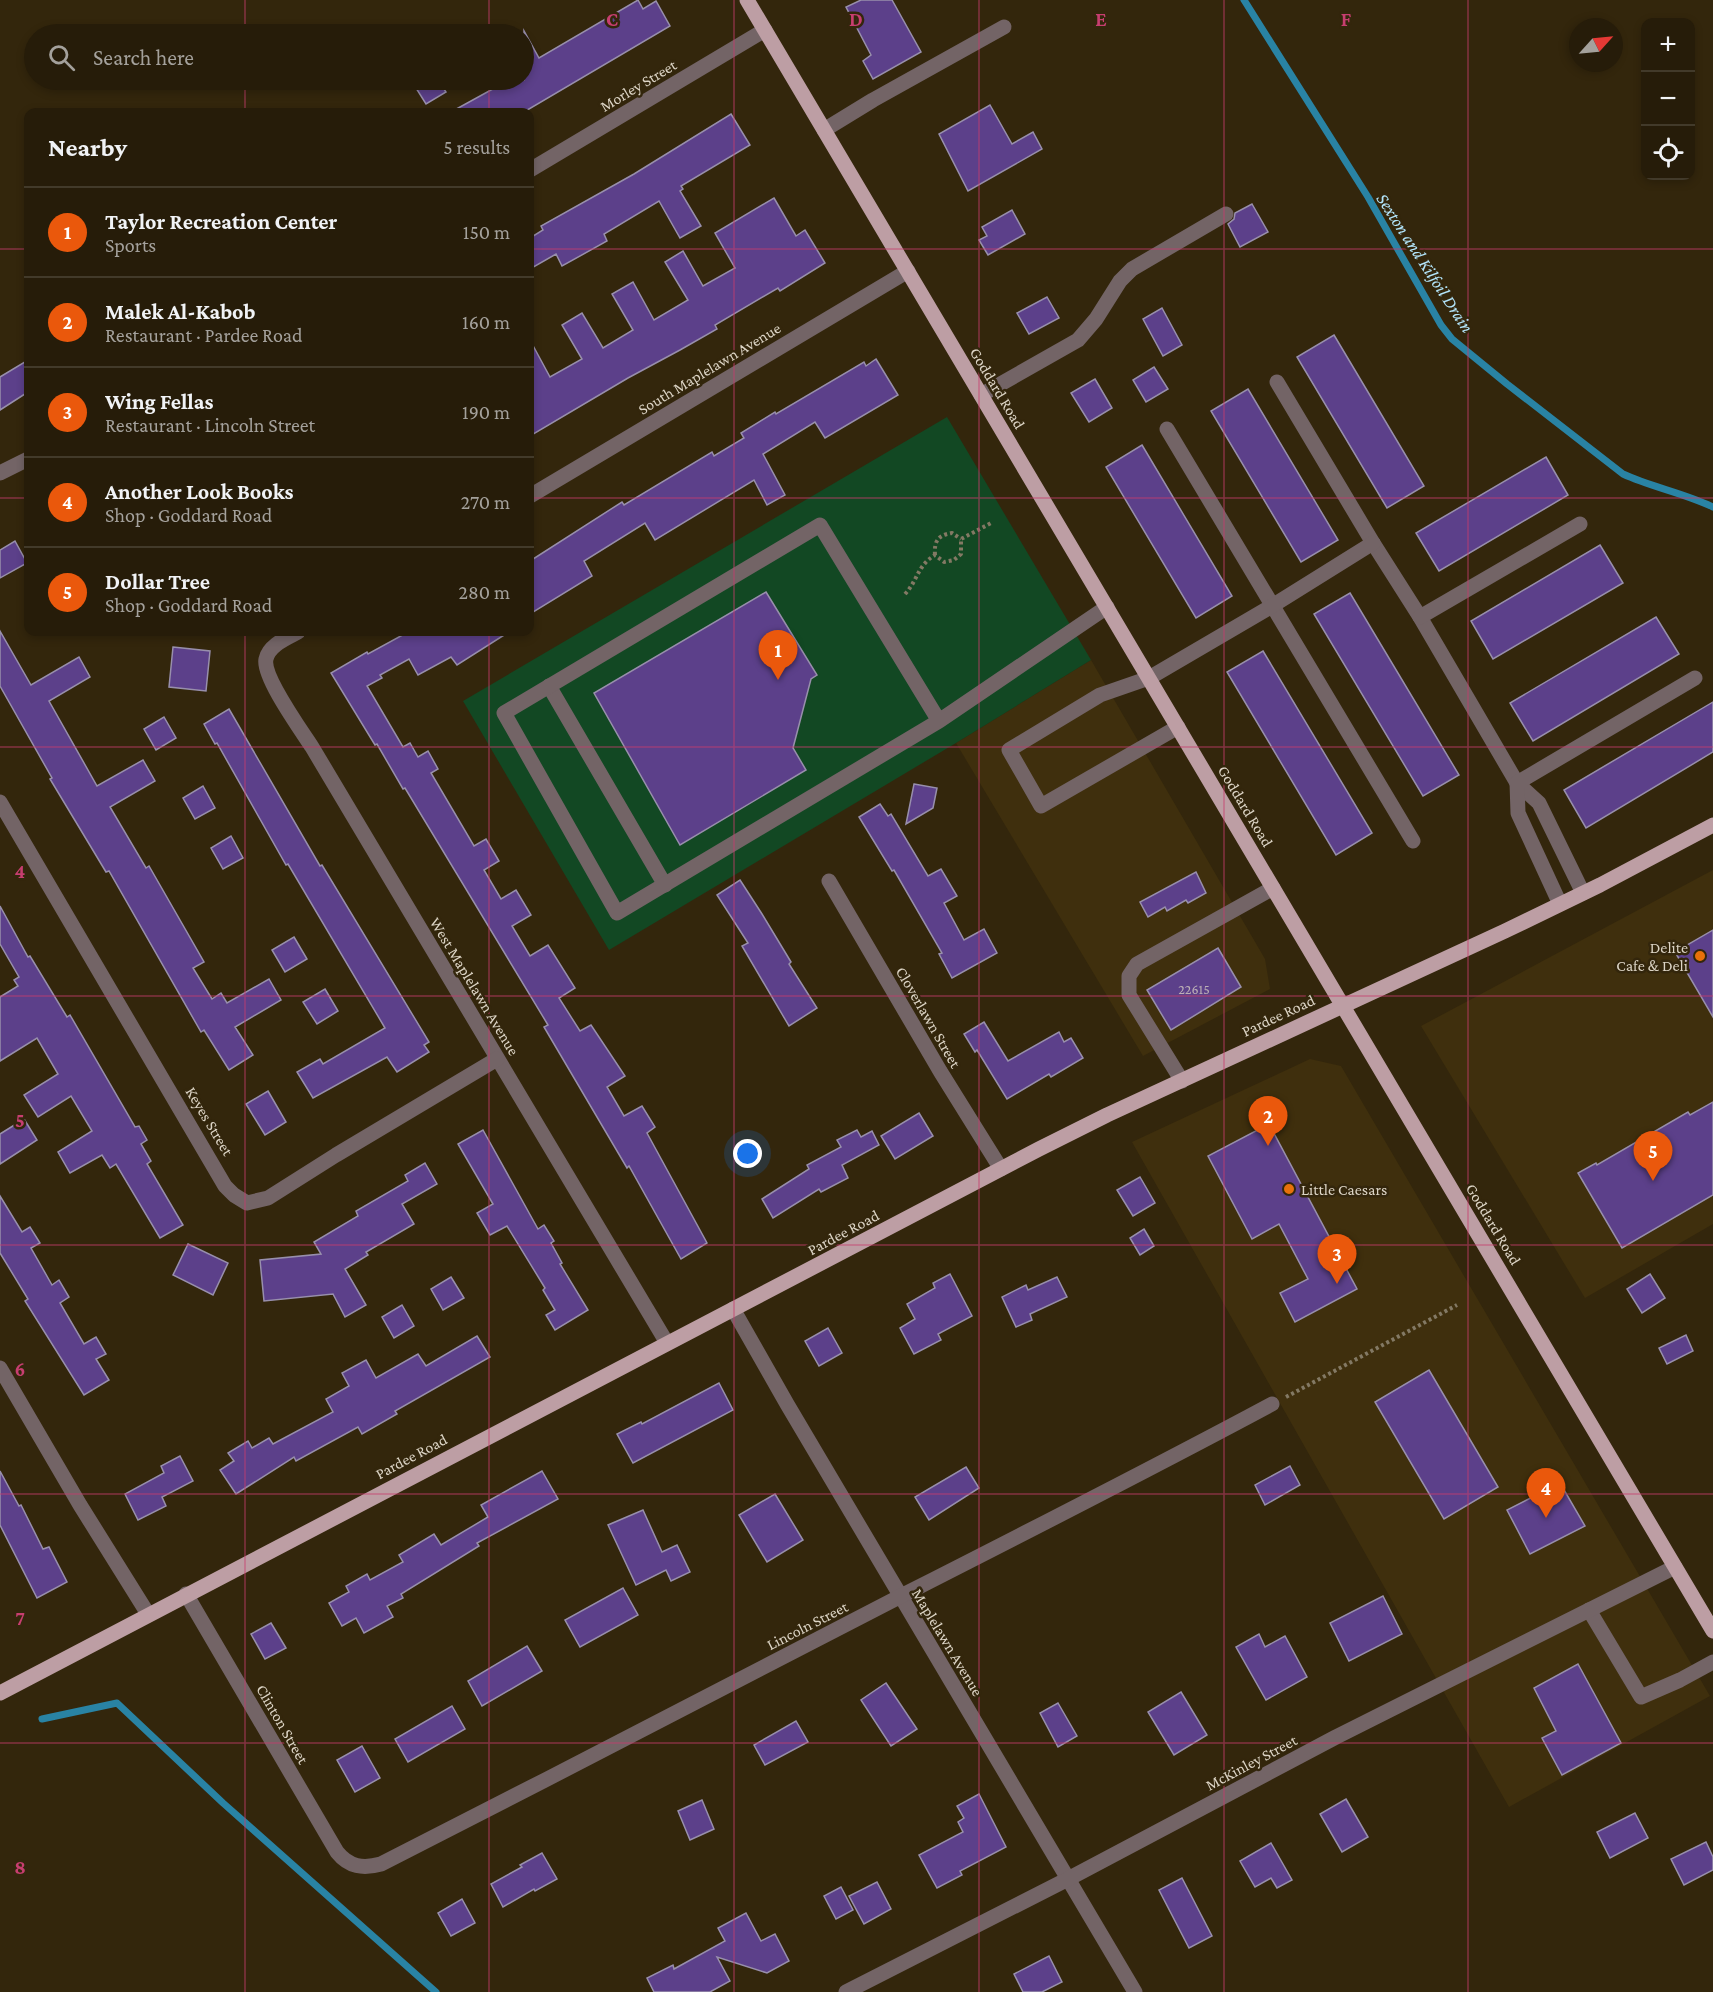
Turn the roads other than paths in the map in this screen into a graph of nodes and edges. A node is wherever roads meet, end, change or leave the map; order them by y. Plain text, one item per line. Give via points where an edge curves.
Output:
1 (747, 0) edge
2 (1004, 27) dead end
3 (765, 30) junction
4 (824, 129) junction
5 (534, 168) edge
6 (1226, 214) dead end
7 (908, 271) junction
8 (1276, 382) dead end
9 (981, 395) junction
10 (1167, 429) dead end
11 (24, 461) edge
12 (0, 473) edge
13 (534, 494) edge
14 (1580, 524) dead end
15 (1373, 543) junction
16 (1272, 606) junction
17 (1107, 607) junction
18 (1420, 617) junction
19 (291, 636) edge
20 (1149, 678) junction
21 (1695, 678) dead end
22 (549, 686) junction
23 (939, 721) junction
24 (1178, 727) junction
25 (1517, 783) junction
26 (0, 802) edge
27 (1713, 825) edge
28 (1413, 841) dead end
29 (829, 881) dead end
30 (665, 885) junction
31 (1273, 888) junction
32 (1583, 893) junction
33 (1560, 904) junction
34 (1342, 1004) junction
35 (497, 1059) junction
36 (1182, 1081) junction
37 (1001, 1169) junction
38 (733, 1309) junction
39 (667, 1343) junction
40 (1, 1372) edge
41 (1272, 1404) road end
42 (1675, 1567) junction
43 (186, 1594) junction
44 (900, 1596) junction
45 (1589, 1610) junction
46 (148, 1614) junction
47 (1713, 1631) edge
48 (1713, 1662) edge
49 (0, 1693) edge
50 (354, 1866) joint
51 (1068, 1879) junction
52 (846, 1992) edge
53 (1135, 1992) edge

1 - 3 main road, Goddard Road
2 - 4 street
3 - 4 main road, Goddard Road
3 - 5 street, Morley Street
4 - 7 main road, Goddard Road
6 - 9 street via 1132,269 1078,340
7 - 9 main road, Goddard Road
7 - 13 street, South Maplelawn Avenue
8 - 15 street
9 - 17 main road, Goddard Road
10 - 16 street
11 - 12 street
14 - 18 street
15 - 16 street
15 - 18 street
16 - 20 street
16 - 28 street
17 - 20 main road, Goddard Road
17 - 23 street
18 - 25 street
19 - 35 street, West Maplelawn Avenue via 274,646 266,658 272,684
20 - 24 main road, Goddard Road
20 - 24 street via 1101,695 1009,750 1041,806
21 - 25 street
22 - 23 street via 820,525
22 - 30 street
22 - 30 street via 504,713 617,913
23 - 30 street
24 - 31 main road, Goddard Road
25 - 32 street via 1539,803
25 - 33 street via 1518,813
26 - 35 street, Keyes Street via 225,1186 247,1203 268,1198
27 - 32 main road, Pardee Road
29 - 37 street, Cloverlawn Street
31 - 34 main road, Goddard Road
31 - 36 street via 1137,964 1129,976 1130,995
32 - 33 main road, Pardee Road
33 - 34 main road, Pardee Road
34 - 36 main road, Pardee Road
34 - 42 main road, Goddard Road
35 - 39 street, West Maplelawn Avenue
36 - 37 main road, Pardee Road
37 - 38 main road, Pardee Road
38 - 39 main road, Pardee Road
38 - 44 street, Maplelawn Avenue
39 - 43 main road, Pardee Road
40 - 46 street
41 - 44 street, Lincoln Street
42 - 45 street, McKinley Street
42 - 47 main road, Goddard Road
43 - 46 main road, Pardee Road
43 - 50 street, Clinton Street via 337,1852
44 - 50 street, Lincoln Street via 381,1864
44 - 51 street, Maplelawn Avenue
45 - 48 street via 1641,1697
45 - 51 street, McKinley Street via 1336,1737
46 - 49 main road, Pardee Road
51 - 52 street, McKinley Street
51 - 53 street, Maplelawn Avenue

